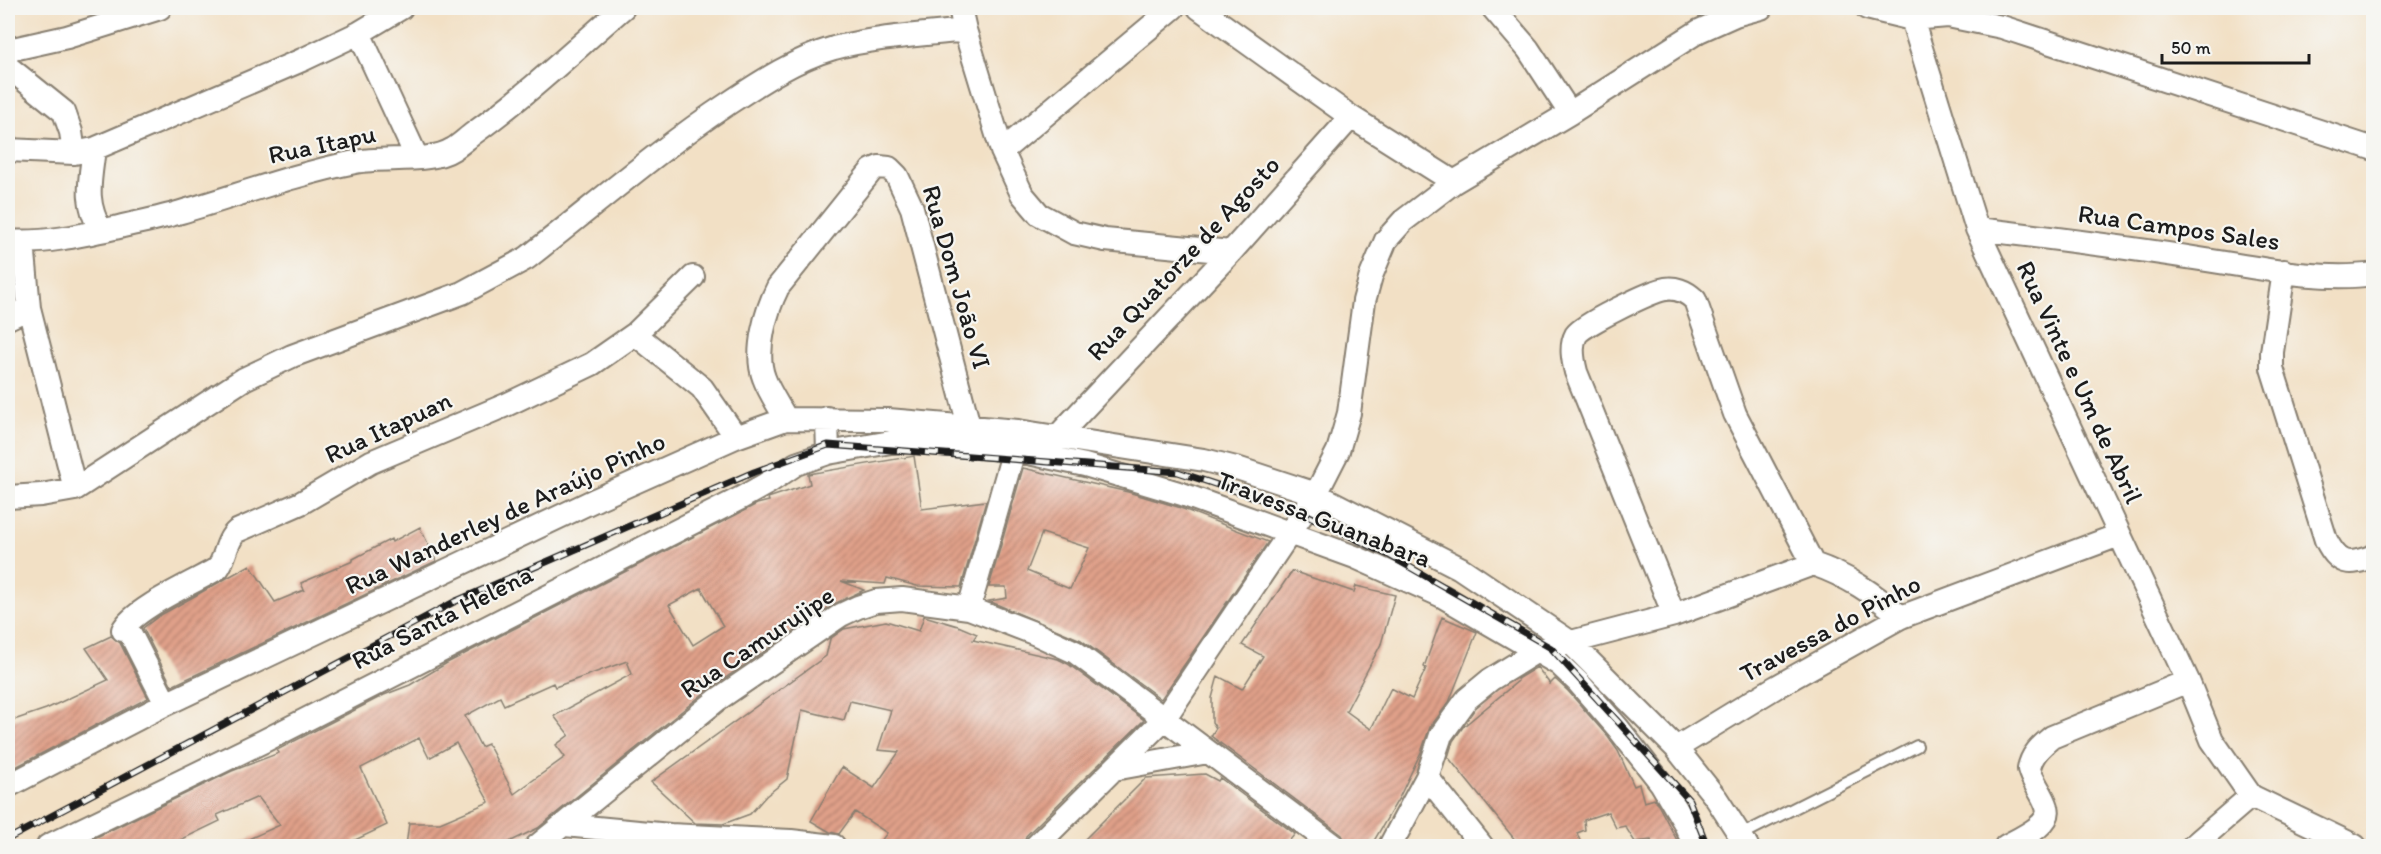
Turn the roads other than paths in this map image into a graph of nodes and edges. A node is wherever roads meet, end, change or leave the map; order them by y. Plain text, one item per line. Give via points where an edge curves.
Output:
1 (160, 8) edge
2 (402, 8) edge
3 (623, 8) edge
4 (1173, 8) edge
5 (1199, 8) edge
6 (1493, 8) edge
7 (1761, 8) edge
8 (1867, 8) edge
9 (962, 19) edge
10 (1912, 19) junction
11 (359, 33) junction
12 (8, 53) edge
13 (8, 67) edge
14 (1570, 113) junction
15 (1352, 117) junction
16 (2373, 149) edge
17 (8, 150) edge
18 (84, 151) junction
19 (1002, 151) junction
20 (417, 158) junction
21 (1454, 182) junction
22 (1977, 229) junction
23 (101, 231) junction
24 (15, 242) edge
25 (1231, 252) junction
26 (2284, 271) junction
27 (2373, 274) edge
28 (693, 277) dead end
29 (29, 308) junction
30 (8, 318) edge
31 (635, 334) junction
32 (827, 418) junction
33 (786, 419) junction
34 (969, 426) junction
35 (736, 437) junction
36 (1056, 438) junction
37 (1014, 450) junction
38 (828, 453) junction
39 (75, 489) junction
40 (1316, 494) junction
41 (8, 497) edge
42 (1290, 534) junction
43 (2119, 534) junction
44 (2373, 556) edge
45 (1813, 564) junction
46 (969, 608) junction
47 (1674, 615) junction
48 (1901, 617) junction
49 (1570, 642) junction
50 (1537, 651) junction
51 (2188, 681) junction
52 (166, 704) junction
53 (1164, 719) junction
54 (1917, 746) dead end
55 (1676, 748) junction
56 (1208, 752) junction
57 (1114, 769) junction
58 (1427, 777) junction
59 (8, 786) edge
60 (2251, 795) junction
61 (565, 825) junction
62 (1744, 841) edge
63 (48, 846) edge
64 (537, 846) edge
65 (834, 846) edge
66 (1036, 846) edge
67 (1334, 846) edge
68 (1390, 846) edge
69 (1482, 846) edge
70 (1695, 846) edge
71 (2006, 846) edge
72 (2193, 846) edge
73 (2355, 846) edge

1 - 12 street
2 - 11 street
3 - 20 street, Rua Itapu via 510,107 452,150
4 - 19 street
5 - 15 street
6 - 14 street via 1528,49
7 - 14 street via 1699,31
8 - 10 street
9 - 19 street
9 - 39 street via 834,48 798,61 696,124 526,258 498,275 462,293 292,356 244,379
10 - 16 street via 1948,16 2002,27
10 - 22 street, Rua Vinte e Um de Abril
11 - 18 street via 281,70
11 - 20 street
13 - 18 street via 64,112
14 - 21 street
15 - 21 street
15 - 25 street, Rua Quatorze de Agosto
17 - 18 street
18 - 23 street via 88,198
19 - 25 street via 1022,194 1039,214 1074,233 1105,240
20 - 23 street, Rua Itapu via 378,158 353,163
21 - 40 street via 1403,221 1386,240 1364,302 1346,423 1338,451
22 - 26 street, Rua Campos Sales
22 - 43 street, Rua Vinte e Um de Abril
23 - 24 street, Rua Itapu
24 - 29 street
25 - 36 street, Rua Quatorze de Agosto
26 - 27 street, Rua Campos Sales via 2354,277
26 - 44 street via 2272,352 2276,385 2331,550 2345,562
28 - 31 street, Rua Itapuan
29 - 30 street
29 - 39 street
31 - 35 street via 702,388
31 - 52 street, Rua Itapuan via 592,364 371,462 301,503 237,531 218,568 137,614 123,630 129,631
32 - 33 street, Rua Wanderley de Araújo Pinho
32 - 34 street, Rua Wanderley de Araújo Pinho
32 - 38 street
33 - 34 street, Rua Dom João VI via 763,377 761,344 771,302 778,287 840,208 879,166 889,168 897,176 912,208
33 - 35 street, Rua Wanderley de Araújo Pinho
34 - 36 street, Rua Wanderley de Araújo Pinho
35 - 52 street, Rua Wanderley de Araújo Pinho
36 - 40 street, Rua Wanderley de Araújo Pinho via 1203,460
37 - 38 street, Travessa Guanabara via 891,441
37 - 42 street, Travessa Guanabara via 1139,480
37 - 46 street
38 - 63 street, Rua Santa Helena via 796,464 749,493 262,742
39 - 41 street
40 - 42 street
40 - 49 street, Rua Wanderley de Araújo Pinho via 1460,568
42 - 50 street, Travessa Guanabara via 1355,557 1442,596
42 - 53 street
43 - 48 street, Travessa do Pinho
43 - 51 street, Rua Vinte e Um de Abril
45 - 47 street
45 - 47 street via 1735,414 1695,300 1682,291 1662,289 1588,324 1575,337 1573,352 1576,372
45 - 48 street via 1853,581
46 - 53 street, Rua Camurujipe via 1075,652
46 - 61 street, Rua Camurujipe via 902,599 876,601 841,615 717,700
47 - 49 street
48 - 55 street, Travessa do Pinho
49 - 50 street
49 - 55 street, Rua Wanderley de Araújo Pinho
50 - 58 street via 1467,699 1440,735
50 - 70 street, Travessa Guanabara via 1559,664 1618,728 1661,783
51 - 60 street, Rua Vinte e Um de Abril via 2212,740
51 - 71 street via 2045,742 2033,756 2029,769 2047,806 2047,816 2039,827
52 - 59 street, Rua Wanderley de Araújo Pinho
53 - 56 street
53 - 57 street
54 - 62 lane
55 - 62 street, Rua Wanderley de Araújo Pinho
56 - 57 street
56 - 67 street
57 - 66 street
58 - 68 street
58 - 69 street
60 - 72 street
60 - 73 street
61 - 64 street, Rua Camurujipe
61 - 65 street

